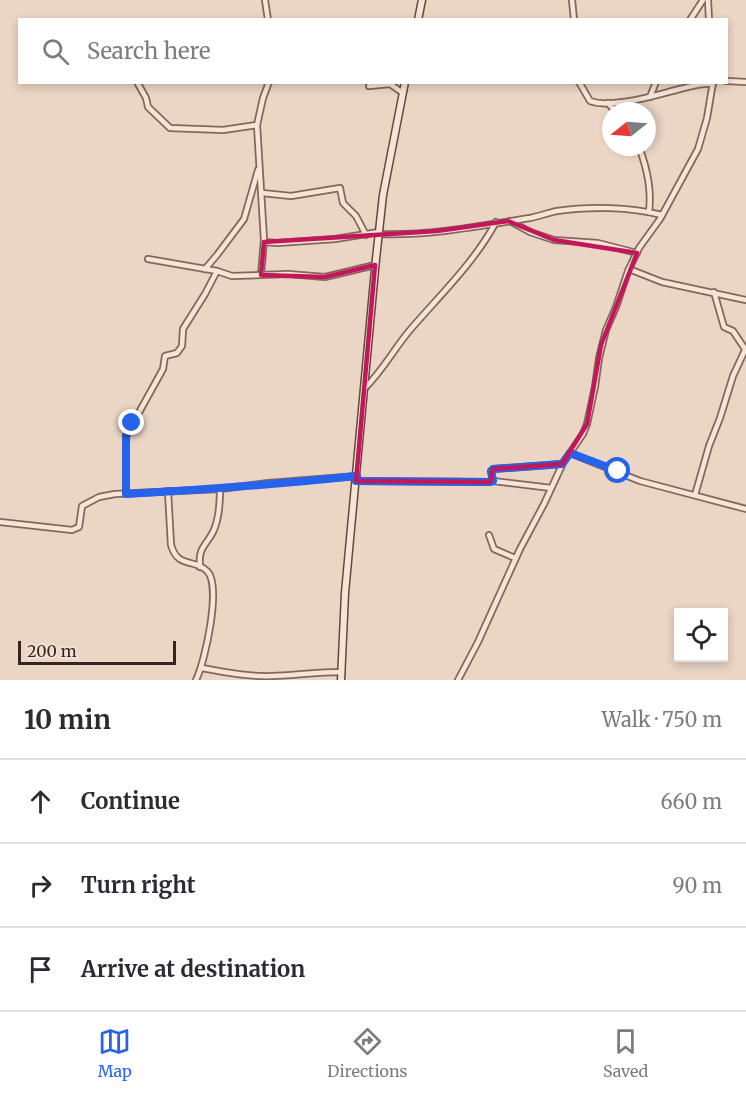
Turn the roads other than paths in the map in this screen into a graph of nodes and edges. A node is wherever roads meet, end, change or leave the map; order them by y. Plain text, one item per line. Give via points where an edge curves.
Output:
1 (265, 0) edge
2 (422, 0) edge
3 (572, 0) edge
4 (703, 0) edge
5 (708, 0) edge
6 (268, 18) edge
7 (418, 18) edge
8 (574, 18) edge
9 (691, 18) edge
10 (709, 18) edge
11 (728, 81) edge
12 (746, 82) edge
13 (138, 84) edge
14 (268, 84) edge
15 (405, 84) edge
16 (580, 84) edge
17 (655, 84) edge
18 (702, 84) edge
19 (713, 84) edge
20 (369, 86) dead end
21 (403, 93) junction
22 (650, 97) junction
23 (602, 102) edge
24 (615, 102) edge
25 (257, 125) junction
26 (642, 156) edge
27 (260, 165) junction
28 (262, 193) junction
29 (649, 212) junction
30 (662, 215) junction
31 (508, 221) junction
32 (496, 222) junction
33 (379, 233) junction
34 (366, 235) junction
35 (264, 242) junction
36 (637, 253) junction
37 (148, 259) dead end
38 (375, 265) junction
39 (204, 269) junction
40 (629, 269) junction
41 (217, 271) junction
42 (261, 275) junction
43 (714, 292) junction
44 (746, 300) edge
45 (746, 349) edge
46 (365, 388) junction
47 (570, 453) junction
48 (562, 464) junction
49 (357, 478) junction
50 (493, 481) junction
51 (551, 488) junction
52 (220, 489) junction
53 (168, 491) junction
54 (126, 494) junction
55 (695, 495) junction
56 (746, 509) edge
57 (0, 522) edge
58 (489, 534) dead end
59 (515, 558) junction
60 (200, 567) junction
61 (202, 668) junction
62 (343, 672) junction
63 (196, 680) edge
64 (341, 680) edge
65 (458, 680) edge

1 - 6 street
2 - 7 main road
3 - 8 street
4 - 9 street
5 - 10 street
11 - 12 street
13 - 25 street via 148,107 170,128 223,130
14 - 25 street
15 - 21 main road
16 - 23 street via 590,101
17 - 22 street
18 - 22 street
19 - 30 street via 698,150
20 - 21 street via 390,84
21 - 33 main road
22 - 24 street
25 - 27 street
26 - 29 street via 650,190
27 - 28 street
27 - 39 street via 243,219
28 - 34 street via 291,196 340,188 343,203
28 - 35 street
29 - 30 street
29 - 31 street via 598,208
30 - 36 street
31 - 32 street
31 - 36 street via 554,240 598,243
32 - 33 street via 398,235
32 - 46 street via 480,250 406,334
33 - 34 street
33 - 38 main road
34 - 35 street
35 - 42 street
36 - 40 street
37 - 39 street
38 - 42 street via 325,277
38 - 46 main road
39 - 41 street
40 - 43 street via 662,282
40 - 47 street via 601,345 587,424
41 - 42 street via 232,276
41 - 54 street via 183,329 182,346 177,353 165,356 163,369 126,436
43 - 44 street
43 - 45 street via 724,327 733,331
45 - 55 street via 733,376
46 - 49 main road
47 - 48 street
47 - 55 street via 640,481
48 - 50 street via 493,469
48 - 51 street
49 - 50 street
49 - 52 street
49 - 62 main road via 345,592
50 - 51 street
51 - 59 street
52 - 53 street
52 - 60 street via 216,523 201,549
53 - 54 street
53 - 60 street via 173,553 176,558
54 - 57 street via 99,497 85,504 76,530
55 - 56 street
58 - 59 street via 494,549
59 - 65 street
60 - 61 street via 212,579 213,598
61 - 62 street via 271,676
61 - 63 street
62 - 64 main road

